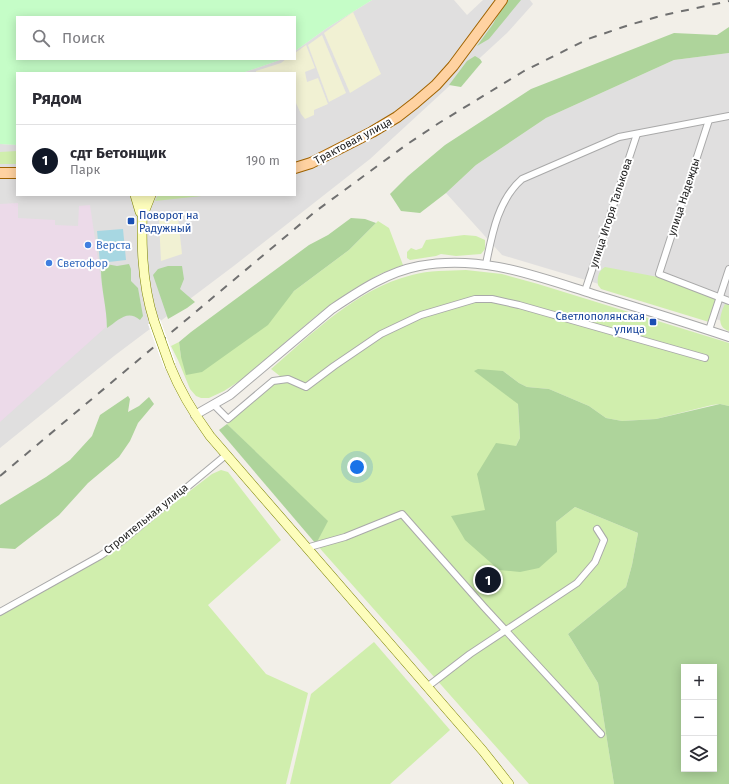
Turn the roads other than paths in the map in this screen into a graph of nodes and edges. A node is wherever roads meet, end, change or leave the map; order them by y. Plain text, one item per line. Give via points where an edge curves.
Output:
1 (502, 0) edge
2 (729, 116) edge
3 (709, 120) junction
4 (637, 134) junction
5 (296, 168) edge
6 (0, 173) edge
7 (16, 173) edge
8 (134, 196) edge
9 (143, 196) edge
10 (151, 196) edge
11 (142, 221) junction
12 (486, 264) junction
13 (729, 269) edge
14 (585, 291) junction
15 (720, 297) junction
16 (729, 301) edge
17 (709, 330) junction
18 (729, 337) edge
19 (705, 358) dead end
20 (214, 405) junction
21 (195, 415) junction
22 (226, 455) junction
23 (597, 529) dead end
24 (306, 548) junction
25 (0, 612) edge
26 (506, 630) junction
27 (427, 687) junction
28 (601, 734) dead end
29 (509, 784) edge

1 - 5 main road, Трактовая улица via 453,66 415,103 372,132 311,163
2 - 3 street
3 - 4 street
3 - 15 street, улица Надежды via 658,274
4 - 12 street via 619,137 522,179 516,184 500,211
4 - 14 street, улица Игоря Талькова
6 - 7 main road
8 - 11 main road
9 - 11 main road
10 - 11 main road
11 - 21 main road, bridge via 143,262 154,321 177,384
12 - 14 street via 512,269
12 - 20 street via 448,262 418,266 392,274 370,285 332,309 241,386
13 - 15 street
14 - 17 street
15 - 16 street
15 - 17 street
17 - 18 street
19 - 20 street via 519,305 492,299 475,299 421,315 381,334 306,388 288,379 273,381 228,419
20 - 21 street
21 - 22 main road
22 - 24 main road
22 - 25 street, Строительная улица via 122,541
23 - 26 street via 604,540 595,562 577,583
24 - 26 street via 345,537 402,514
24 - 27 main road
26 - 27 street
26 - 28 street
27 - 29 main road

